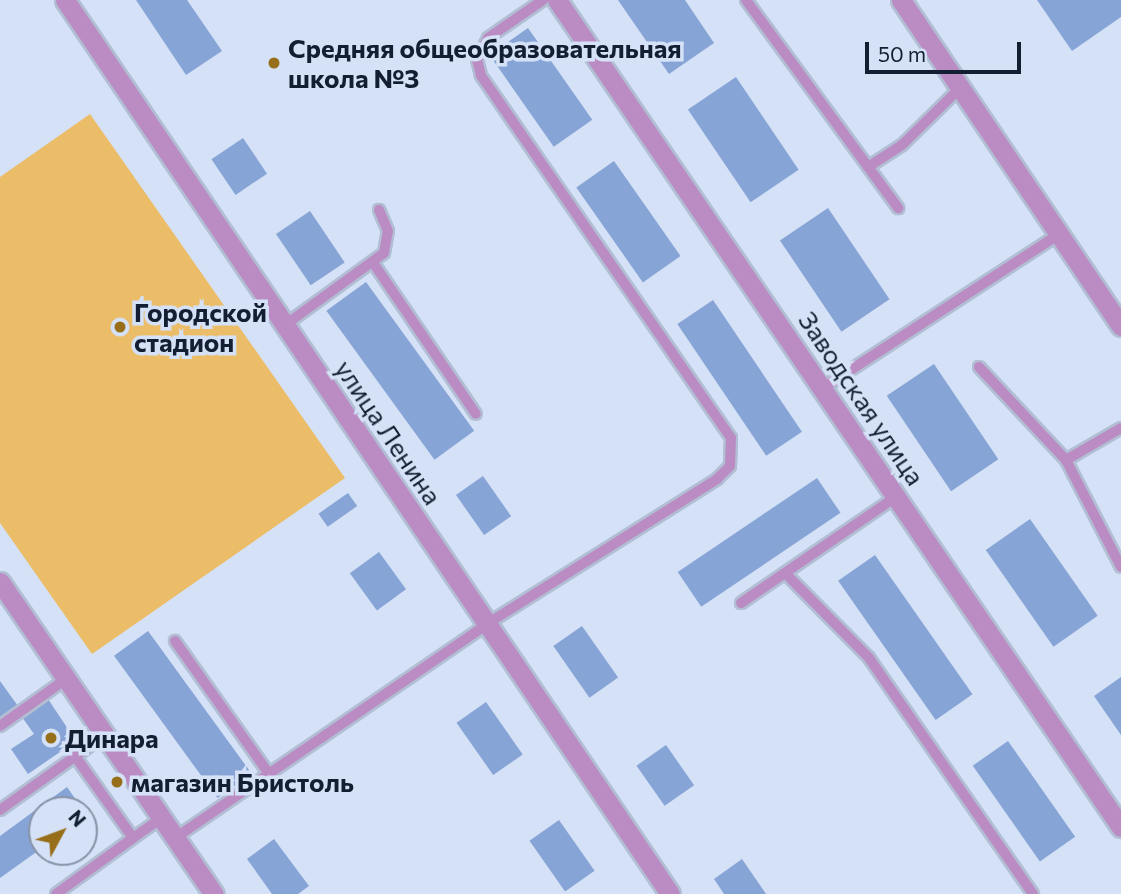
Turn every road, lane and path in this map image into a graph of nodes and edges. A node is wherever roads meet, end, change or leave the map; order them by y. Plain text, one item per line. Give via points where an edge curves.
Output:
1 (65, 0) edge
2 (543, 0) edge
3 (557, 0) edge
4 (746, 0) edge
5 (901, 0) edge
6 (960, 88) junction
7 (868, 167) junction
8 (898, 208) dead end
9 (379, 210) dead end
10 (1059, 234) junction
11 (374, 264) junction
12 (285, 325) junction
13 (1121, 326) edge
14 (979, 367) dead end
15 (823, 388) junction
16 (476, 414) dead end
17 (1121, 428) edge
18 (1066, 460) junction
19 (897, 496) junction
20 (1121, 567) edge
21 (785, 573) junction
22 (0, 582) edge
23 (741, 603) dead end
24 (487, 624) junction
25 (175, 641) dead end
26 (66, 679) junction
27 (0, 726) edge
28 (105, 735) junction
29 (75, 757) junction
30 (269, 774) junction
31 (0, 810) edge
32 (162, 818) junction
33 (1121, 827) edge
34 (133, 838) junction
35 (175, 838) junction
36 (56, 894) edge
37 (214, 894) edge
38 (670, 894) edge
39 (1033, 894) edge

1 - 12 street, улица Ленина
2 - 24 lane via 488,38 477,60 481,75 731,438 733,451 730,466 717,479
3 - 15 street, Заводская улица
4 - 7 lane
5 - 6 street
6 - 7 lane via 902,145
6 - 10 street
7 - 8 lane
9 - 11 lane via 388,242
10 - 13 street
10 - 15 lane
11 - 12 lane
11 - 16 lane
12 - 24 street, улица Ленина
14 - 18 lane
15 - 19 street, Заводская улица
17 - 18 lane
18 - 20 lane
19 - 21 lane
19 - 33 street, Заводская улица
21 - 23 lane
21 - 39 lane via 869,658
22 - 26 street
24 - 30 lane
24 - 38 street, улица Ленина
25 - 30 lane
26 - 27 lane
26 - 28 street
28 - 29 lane
28 - 32 street
29 - 31 lane
29 - 34 lane
30 - 35 lane
32 - 34 lane
32 - 35 street
34 - 36 lane
35 - 37 street

